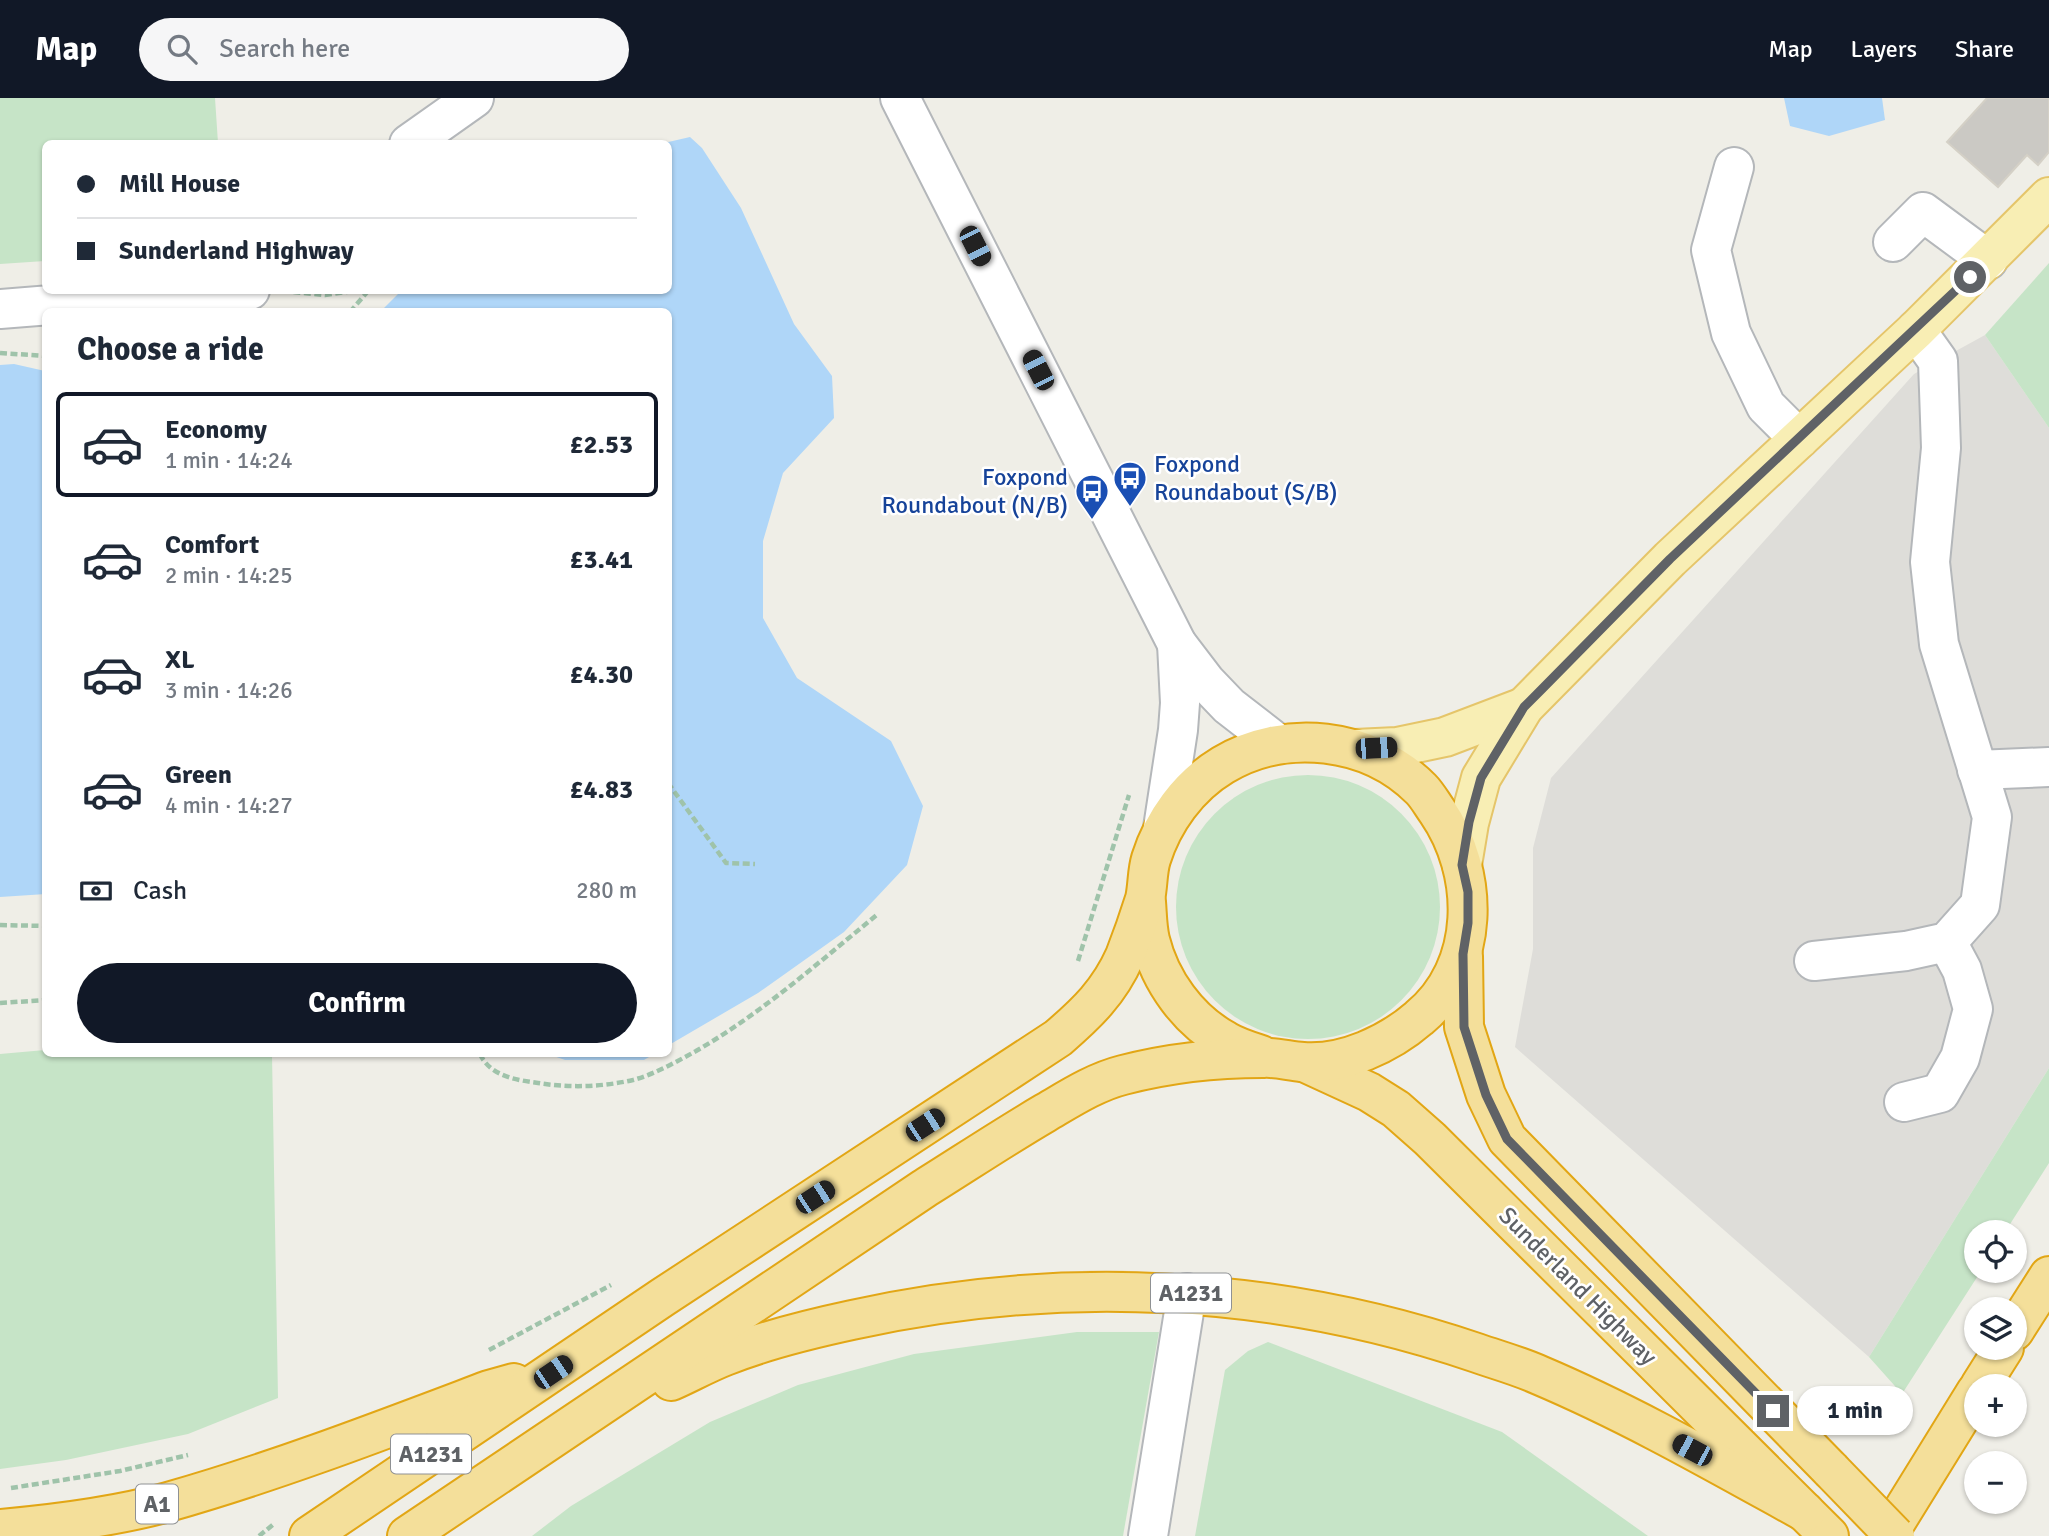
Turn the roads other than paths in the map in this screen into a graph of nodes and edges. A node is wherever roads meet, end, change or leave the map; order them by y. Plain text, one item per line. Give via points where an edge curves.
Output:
1 (474, 98) edge
2 (900, 98) edge
3 (415, 140) edge
4 (1734, 167) dead end
5 (2049, 197) edge
6 (1893, 242) dead end
7 (1988, 260) junction
8 (239, 294) edge
9 (0, 309) edge
10 (1916, 330) junction
11 (1799, 439) junction
12 (1177, 644) junction
13 (1524, 707) junction
14 (1278, 744) junction
15 (1355, 749) junction
16 (2049, 767) edge
17 (1977, 770) junction
18 (1163, 828) junction
19 (1462, 865) junction
20 (1145, 897) junction
21 (1947, 942) junction
22 (1463, 954) junction
23 (1815, 961) dead end
24 (1266, 1058) junction
25 (1306, 1063) junction
26 (1904, 1102) dead end
27 (2049, 1276) edge
28 (1187, 1293) junction
29 (2027, 1311) edge
30 (553, 1372) junction
31 (1964, 1411) edge
32 (558, 1433) junction
33 (1817, 1524) edge
34 (0, 1529) edge
35 (309, 1536) edge
36 (407, 1536) edge
37 (1148, 1536) edge
38 (1886, 1536) edge
39 (1895, 1536) edge

1 - 3 street
2 - 12 street
4 - 11 street via 1711,250 1731,334 1766,406
5 - 7 main road
6 - 7 street via 1923,212
7 - 10 main road
8 - 9 street via 220,301 113,300
10 - 11 main road
10 - 17 street via 1938,361 1941,448 1930,562 1939,644
11 - 13 main road via 1670,559
12 - 14 street via 1229,706
12 - 18 street via 1178,730
13 - 15 main road via 1445,737 1397,747
13 - 19 main road via 1481,778
14 - 15 highway via 1317,742
14 - 18 highway via 1219,767 1184,797
15 - 19 highway via 1392,767 1422,790 1448,827
16 - 17 street
17 - 21 street via 1992,817 1980,905
18 - 20 highway via 1150,862
19 - 22 highway via 1468,892
20 - 24 highway via 1150,940 1175,995 1191,1015 1226,1042
20 - 30 highway, A1231 via 1124,957 1107,988 1092,1009 1058,1038
21 - 23 street
21 - 26 street via 1962,970 1973,1009 1960,1058 1940,1093
22 - 25 highway via 1443,993 1422,1017 1390,1041 1352,1056
22 - 39 highway, Sunderland Highway, bridge via 1464,1027 1486,1095 1507,1139
24 - 25 highway
24 - 32 highway, A1231 via 1182,1063 1118,1076 1072,1097 925,1188
25 - 33 highway, Sunderland Highway / A1231 via 1369,1092 1430,1139
27 - 29 highway
28 - 32 highway, A1231 via 1094,1290 1000,1295 907,1308 815,1328 726,1355
28 - 33 highway, A1231 via 1307,1308 1424,1335 1538,1374 1647,1425
28 - 37 street
30 - 34 highway, A1 via 166,1503 57,1524
30 - 35 highway, A1231
31 - 38 highway
32 - 36 highway, A1231

